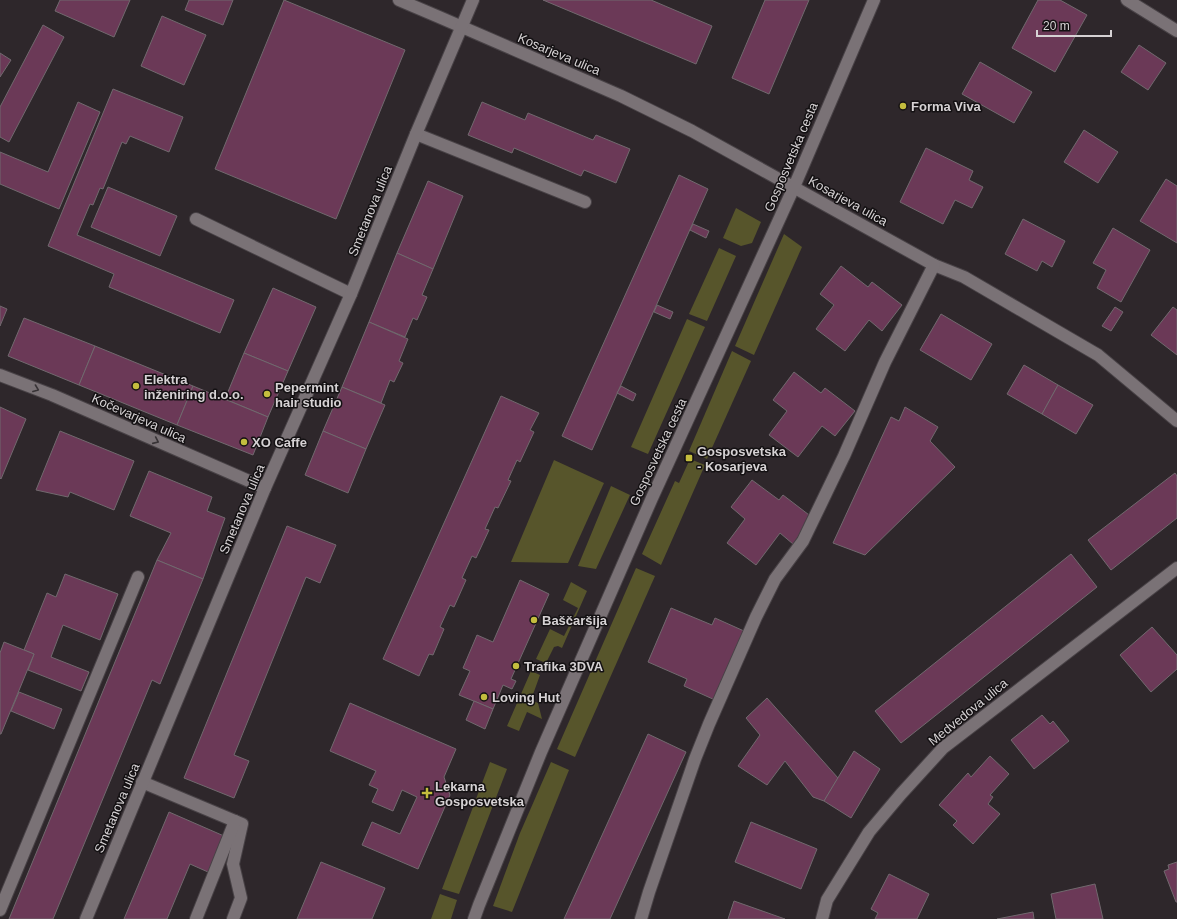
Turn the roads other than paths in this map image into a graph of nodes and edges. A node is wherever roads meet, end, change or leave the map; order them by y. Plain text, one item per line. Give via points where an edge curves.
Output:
1 (399, 0) edge
2 (474, 0) edge
3 (874, 0) edge
4 (1127, 0) edge
5 (462, 27) junction
6 (1177, 31) edge
7 (416, 134) junction
8 (794, 187) junction
9 (585, 202) dead end
10 (196, 219) dead end
11 (934, 265) junction
12 (351, 294) junction
13 (0, 375) edge
14 (1177, 421) edge
15 (266, 488) junction
16 (1177, 568) edge
17 (138, 577) dead end
18 (142, 782) junction
19 (235, 821) junction
20 (0, 910) edge
21 (86, 919) edge
22 (196, 919) edge
23 (233, 919) edge
24 (474, 919) edge
25 (641, 919) edge
26 (822, 919) edge

1 - 5 street, Kosarjeva ulica
2 - 5 street, Smetanova ulica
3 - 8 street, Gosposvetska cesta
4 - 6 street
5 - 7 street, Smetanova ulica
5 - 8 street, Kosarjeva ulica via 621,96 692,131
7 - 9 street
7 - 12 street, Smetanova ulica
8 - 11 street, Kosarjeva ulica
8 - 24 street, Gosposvetska cesta via 652,498 541,752
10 - 12 street
11 - 14 street, Kosarjeva ulica via 964,277 1098,355
11 - 25 street via 885,362 803,541 775,579 756,617 695,759 648,892
12 - 15 street, Smetanova ulica
13 -> 15 street, Kočevarjeva ulica
15 - 18 street, Smetanova ulica
16 - 26 street, Medvedova ulica via 943,748 869,832 827,900
17 - 20 street
18 - 19 street
18 - 21 street, Smetanova ulica
19 - 22 street
19 - 23 street via 242,824 233,864 241,898

